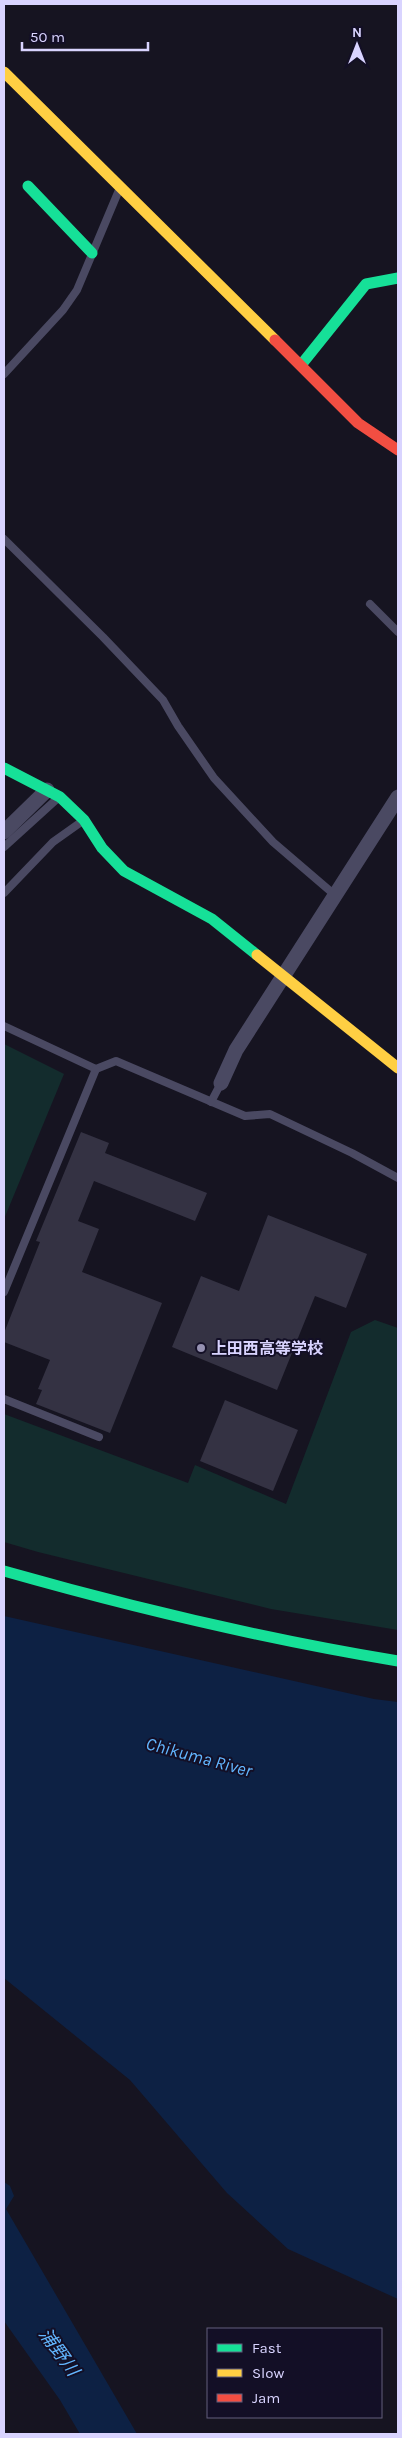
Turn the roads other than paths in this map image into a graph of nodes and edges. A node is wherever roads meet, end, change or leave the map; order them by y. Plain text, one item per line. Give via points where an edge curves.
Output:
1 (4, 72) edge
2 (28, 186) dead end
3 (120, 188) junction
4 (92, 253) junction
5 (398, 278) edge
6 (301, 365) junction
7 (4, 374) edge
8 (398, 450) edge
9 (4, 540) edge
10 (370, 604) dead end
11 (398, 632) edge
12 (4, 768) edge
13 (54, 793) junction
14 (398, 797) edge
15 (84, 820) junction
16 (4, 832) edge
17 (4, 847) edge
18 (4, 893) edge
19 (336, 896) junction
20 (285, 975) junction
21 (4, 1026) edge
22 (398, 1068) edge
23 (96, 1069) junction
24 (221, 1083) joint
25 (211, 1102) junction
26 (398, 1178) edge
27 (4, 1292) edge
28 (4, 1399) edge
29 (99, 1437) dead end
30 (4, 1571) edge
31 (398, 1661) edge

1 - 3 street
2 - 4 street
3 - 4 lane
3 - 6 street
4 - 7 lane via 77,290 63,310
5 - 6 street via 366,284
6 - 8 street via 358,423
9 - 19 lane via 104,637 163,700 214,778 273,842
10 - 11 lane
12 - 13 street
13 - 15 street
13 - 16 street
13 - 17 lane
14 - 19 street
15 - 18 lane via 53,842
15 - 20 street via 102,848 124,871 212,919
19 - 20 street
20 - 22 street
20 - 24 street via 236,1050
21 - 23 lane
23 - 25 lane via 116,1061
23 - 27 lane
24 - 25 lane
25 - 26 lane via 245,1116 270,1114 352,1152
28 - 29 lane
30 - 31 street via 256,1635

